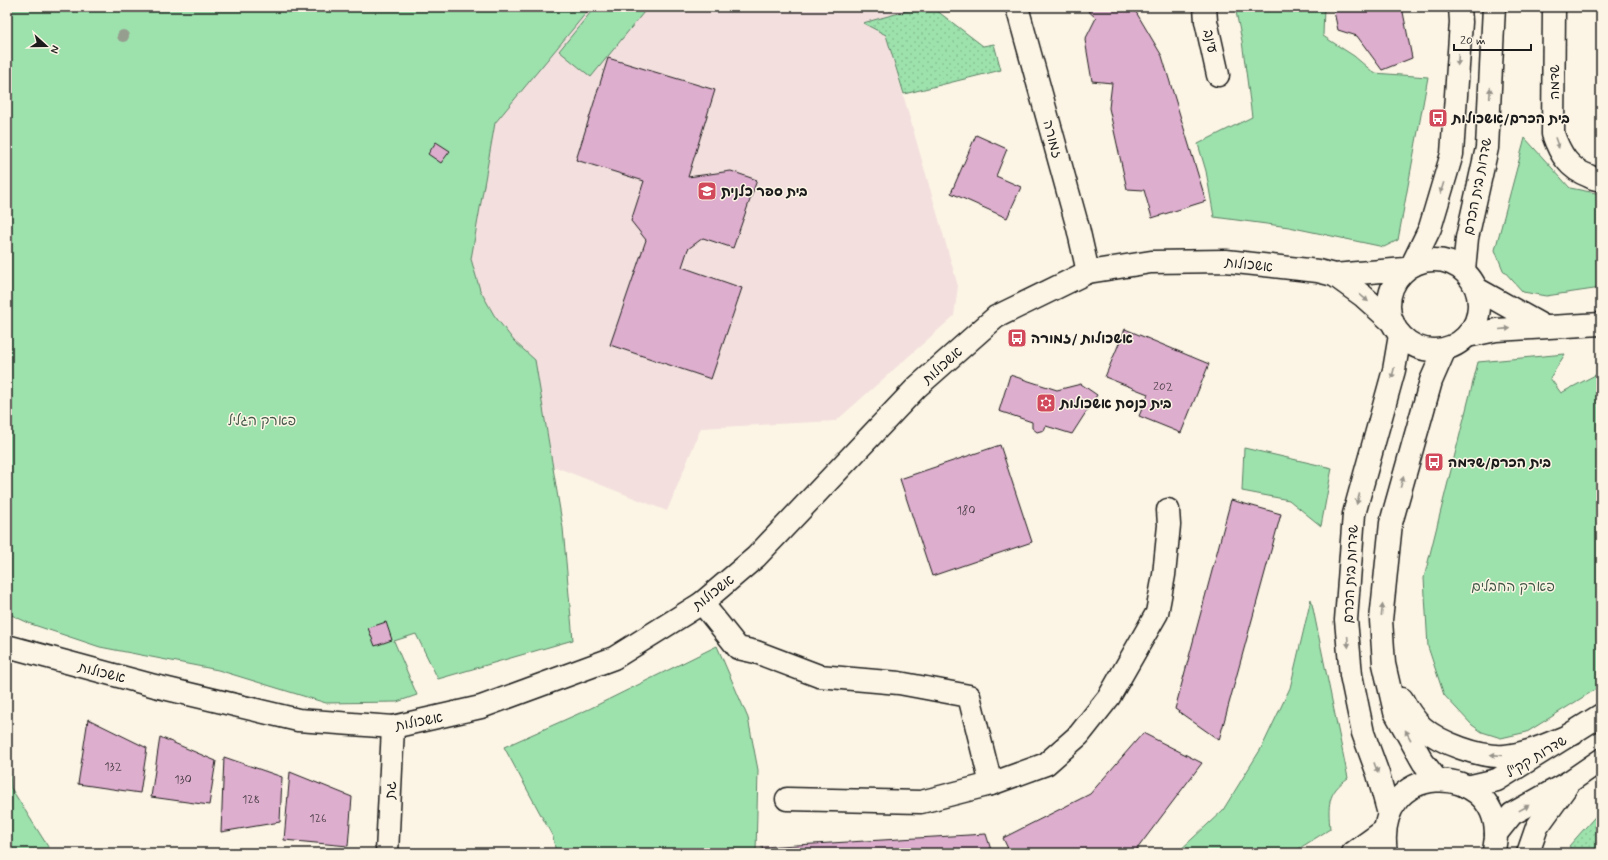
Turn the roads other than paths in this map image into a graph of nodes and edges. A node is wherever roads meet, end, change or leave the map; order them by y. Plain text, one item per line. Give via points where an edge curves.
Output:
1 (1017, 7) edge
2 (1205, 7) edge
3 (1460, 7) edge
4 (1494, 7) edge
5 (1554, 7) edge
6 (1218, 75) dead end
7 (1599, 179) edge
8 (1409, 267) junction
9 (1464, 270) junction
10 (1088, 272) junction
11 (1334, 276) junction
12 (1477, 289) junction
13 (1601, 324) edge
14 (1543, 326) junction
15 (1396, 329) junction
16 (1467, 336) junction
17 (1445, 349) junction
18 (1168, 510) dead end
19 (702, 603) junction
20 (7, 646) edge
21 (1384, 664) junction
22 (1601, 715) edge
23 (393, 727) junction
24 (1573, 734) junction
25 (1601, 760) edge
26 (1437, 780) junction
27 (1569, 782) junction
28 (991, 784) junction
29 (1467, 787) junction
30 (787, 798) dead end
31 (1387, 822) junction
32 (1495, 844) edge
33 (387, 853) edge
34 (1352, 853) edge
35 (1386, 853) edge
36 (1528, 853) edge

1 - 10 street, זמורה
2 - 6 street, עינב
3 -> 8 street via 1452,154 1430,228
9 -> 4 street, שדרות בית הכרם via 1467,238 1487,148
5 -> 7 street, שדמה via 1553,134 1558,149 1566,161 1581,174
8 - 9 street via 1425,260 1439,259
8 - 11 street, אשכולות
8 - 15 street via 1396,280 1390,294 1389,309
9 - 12 street
10 - 11 street, אשכולות via 1150,262 1226,261 1318,271
10 - 19 street, אשכולות via 996,317 917,387 756,557
11 -> 15 street, אשכולות via 1363,296
12 - 14 street
12 - 16 street via 1480,302 1478,314
13 - 14 street
16 -> 14 street via 1496,330
15 - 17 street via 1420,348
15 -> 31 street, שדרות בית הכרם via 1394,370 1354,514 1346,620 1351,675 1363,733 1378,774
16 - 17 street
21 -> 17 street via 1381,620 1391,522 1431,381
18 - 28 street via 1164,574 1157,612 1109,697 1079,735 1046,764
19 - 23 street, אשכולות via 614,658 481,707
19 - 28 street via 738,648 756,652 819,676 899,683 969,696
20 - 23 street, אשכולות via 140,682 298,720
24 -> 21 street via 1516,754 1504,756 1472,751 1446,741 1422,727 1406,706
26 -> 21 street via 1423,762 1395,712
22 - 24 street, שדרות קק"ל
23 - 33 street, גת
24 - 29 street, שדרות קק"ל via 1497,780
25 - 27 street
26 - 29 street via 1455,782
26 - 31 street via 1423,782 1410,788 1396,801
32 -> 27 street via 1512,814
27 - 36 street via 1537,827
28 - 30 street via 921,802
29 - 32 street via 1478,794 1492,814
31 - 34 street
31 - 35 street, שדרות בית הכרם

